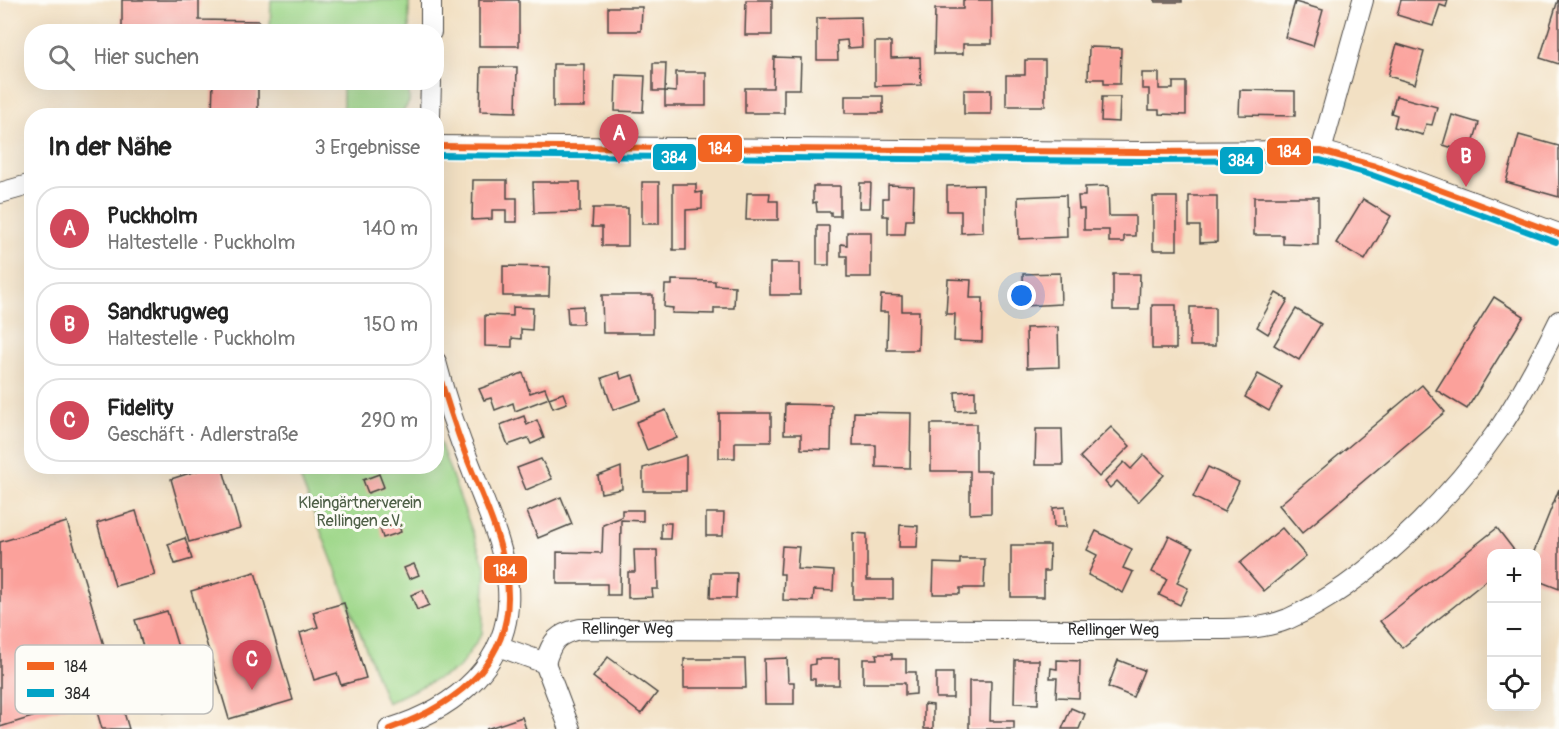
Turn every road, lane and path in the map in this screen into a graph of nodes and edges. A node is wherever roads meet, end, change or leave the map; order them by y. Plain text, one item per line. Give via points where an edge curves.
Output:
1 (431, 0) edge
2 (1363, 0) edge
3 (431, 24) edge
4 (431, 90) edge
5 (430, 108) edge
6 (444, 146) edge
7 (1321, 151) junction
8 (24, 186) edge
9 (0, 193) edge
10 (1559, 234) edge
11 (1559, 321) edge
12 (444, 386) edge
13 (498, 646) junction
14 (545, 663) junction
15 (389, 729) edge
16 (570, 729) edge

1 - 3 street
2 - 7 street
4 - 5 street
6 - 7 street
7 - 10 street via 1375,166
8 - 9 street
11 - 14 street, Rellinger Weg via 1499,428 1437,504 1392,548 1342,588 1284,620 1226,629 580,628 562,633 550,646
12 - 13 street via 505,566 507,614
13 - 14 street
13 - 15 street via 486,668 465,689 437,710
14 - 16 street

